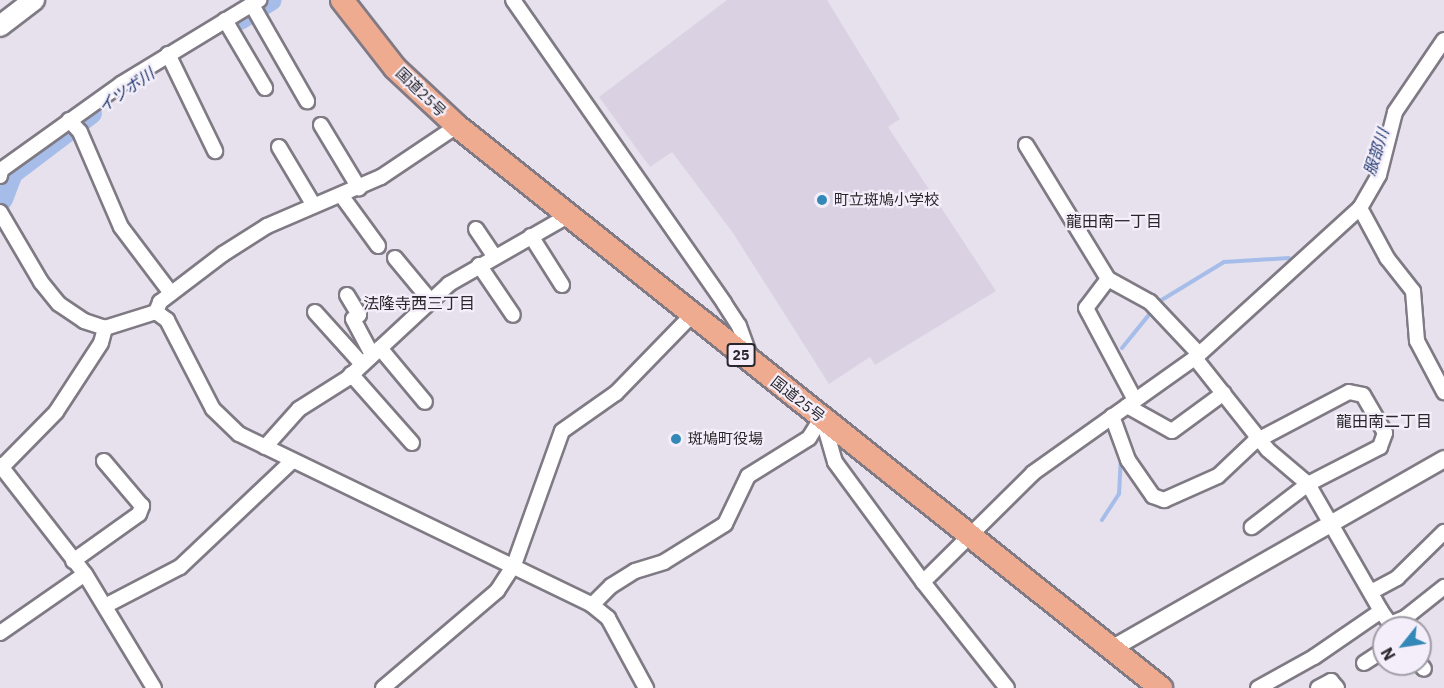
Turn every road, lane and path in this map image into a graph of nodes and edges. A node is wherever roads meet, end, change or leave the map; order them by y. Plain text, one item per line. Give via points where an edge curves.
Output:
1 (34, 0) edge
2 (342, 0) edge
3 (513, 0) edge
4 (255, 6) edge
5 (227, 24) junction
6 (0, 26) edge
7 (1444, 40) edge
8 (170, 58) junction
9 (265, 88) dead end
10 (307, 101) dead end
11 (72, 124) junction
12 (321, 125) dead end
13 (457, 126) junction
14 (1026, 144) dead end
15 (279, 147) dead end
16 (215, 151) dead end
17 (0, 170) edge
18 (0, 176) edge
19 (359, 188) junction
20 (341, 195) junction
21 (314, 204) junction
22 (0, 212) edge
23 (1362, 213) junction
24 (566, 217) junction
25 (476, 229) dead end
26 (531, 236) junction
27 (378, 246) dead end
28 (494, 256) junction
29 (395, 258) dead end
30 (479, 265) junction
31 (1108, 279) junction
32 (562, 285) dead end
33 (171, 293) junction
34 (347, 295) dead end
35 (429, 299) junction
36 (156, 312) junction
37 (315, 312) dead end
38 (513, 315) dead end
39 (691, 316) junction
40 (105, 328) junction
41 (371, 355) junction
42 (1197, 356) junction
43 (753, 364) junction
44 (351, 374) junction
45 (1444, 392) edge
46 (1224, 393) junction
47 (424, 402) dead end
48 (1131, 403) junction
49 (1112, 416) junction
50 (822, 417) junction
51 (1262, 440) junction
52 (412, 442) dead end
53 (265, 447) junction
54 (1444, 459) edge
55 (104, 461) dead end
56 (291, 462) junction
57 (1, 466) edge
58 (1308, 484) junction
59 (1330, 523) junction
60 (1252, 527) dead end
61 (1444, 532) edge
62 (971, 538) junction
63 (73, 561) junction
64 (514, 565) junction
65 (85, 574) junction
66 (923, 582) junction
67 (1444, 587) edge
68 (1371, 592) junction
69 (592, 605) junction
70 (105, 606) junction
71 (1381, 611) junction
72 (1384, 616) edge
73 (1410, 616) edge
74 (0, 633) edge
75 (1113, 648) junction
76 (1372, 658) edge
77 (1364, 663) dead end
78 (154, 688) edge
79 (383, 688) edge
80 (646, 688) edge
81 (1007, 688) edge
82 (1161, 688) edge
83 (1258, 688) edge
84 (1318, 688) edge
85 (1337, 688) edge

1 - 6 main road
2 - 13 highway, 国道25号 / 25 via 395,68
3 - 43 street via 724,303 739,326
4 - 5 street
4 - 10 street
5 - 8 street
5 - 9 street
7 - 23 street via 1395,112 1379,175
8 - 11 street
8 - 16 street
11 - 17 street
11 - 33 street via 121,227
12 - 19 street
13 - 19 street
13 - 24 highway, 国道25号 / 25
14 - 31 street
15 - 21 street
17 - 18 street
19 - 20 street
20 - 21 street
20 - 27 street
21 - 33 street via 223,254
22 - 40 street via 40,282 59,304 84,321
23 - 42 street
23 - 45 street via 1387,258 1411,285 1417,341
24 - 26 street
24 - 39 highway, 国道25号 / 25
25 - 28 street
26 - 28 street
26 - 32 street
28 - 30 street
29 - 35 street
30 - 35 street
30 - 38 street
31 - 42 street via 1150,302
31 - 48 street via 1086,308
33 - 36 street via 160,302
34 - 41 street via 359,315 353,319
35 - 41 street
36 - 40 street
36 - 53 street via 167,320 213,409 239,434
37 - 41 street
39 - 43 highway, 国道25号 / 25
39 - 64 street via 616,393 561,431
40 - 57 street via 101,342 56,412
41 - 44 street
41 - 47 street
42 - 46 street
42 - 48 street
43 - 50 highway, 国道25号 / 25
44 - 52 street
44 - 53 street via 299,409
46 - 48 street via 1172,431
46 - 51 street
48 - 49 street
49 - 51 street via 1128,460 1153,496 1164,500 1218,476 1254,442
49 - 62 street via 1033,473
50 - 62 highway, 国道25号 / 25
50 - 66 street via 835,462
50 - 69 street via 809,438 748,476 724,524 664,562 635,571 611,586
51 - 58 street
51 - 58 street via 1349,392 1363,395 1385,433 1380,447
53 - 56 street
54 - 59 street
55 - 63 street via 142,506 139,514
56 - 64 street
56 - 70 street via 180,567
57 - 63 street
58 - 59 street
58 - 60 street
59 - 68 street
59 - 75 street
61 - 68 street via 1397,578
62 - 66 street
62 - 75 highway, 国道25号 / 25
63 - 65 street
64 - 69 street
64 - 79 street via 497,591
65 - 70 street
65 - 74 street
66 - 81 street
67 - 73 street
68 - 71 street
69 - 80 street via 608,618
70 - 78 street
71 - 72 street
71 - 83 street via 1314,657
75 - 82 highway, 国道25号 / 25
76 - 77 street
84 - 85 street via 1331,681

